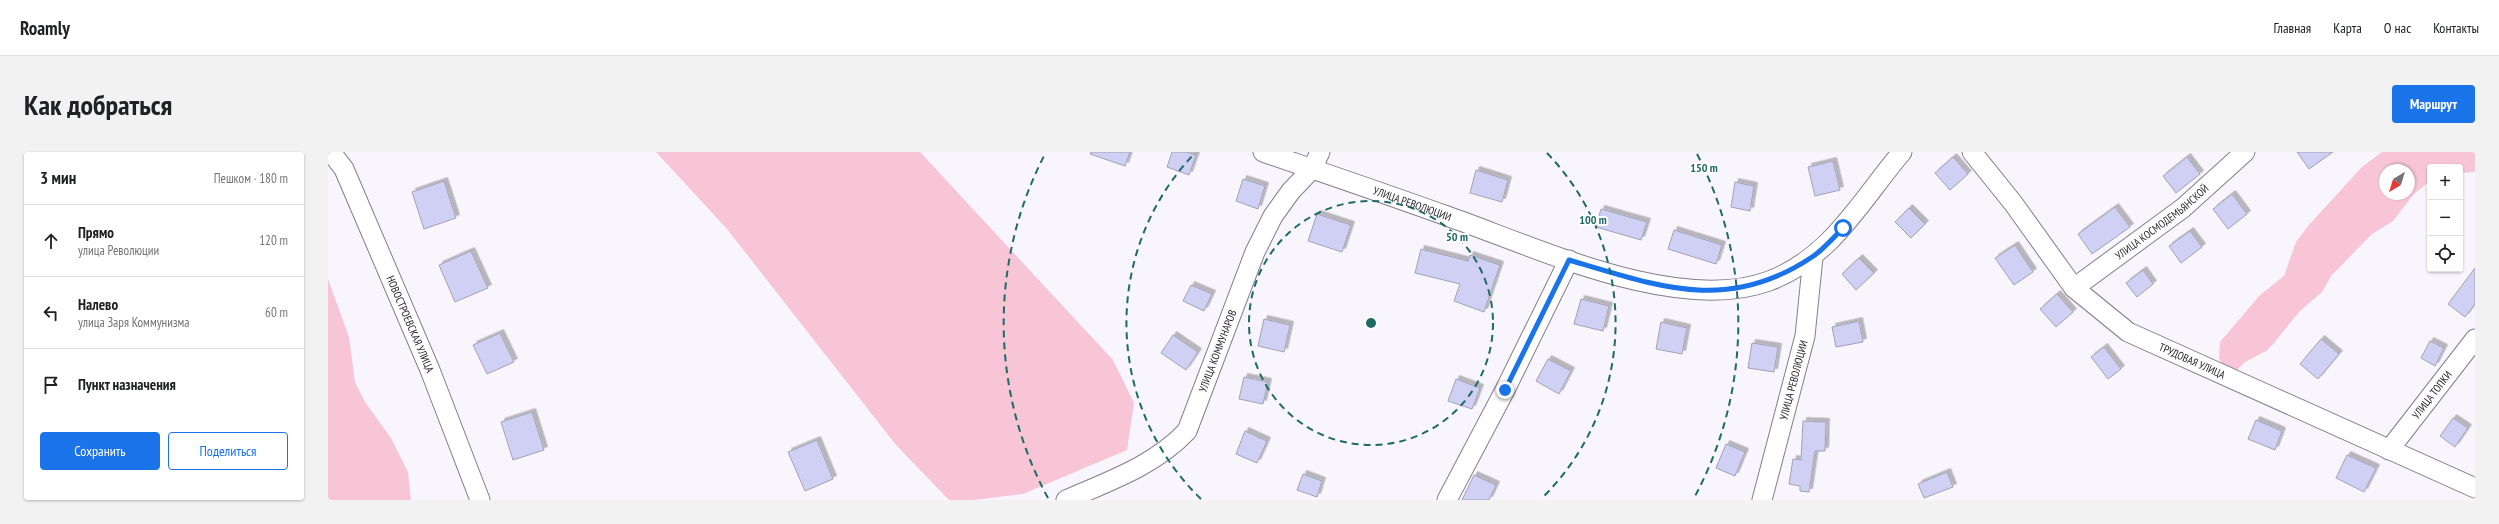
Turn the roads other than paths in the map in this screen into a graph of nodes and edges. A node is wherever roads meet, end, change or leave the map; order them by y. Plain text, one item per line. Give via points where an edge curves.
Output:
1 (331, 152) edge
2 (1263, 152) edge
3 (1320, 152) edge
4 (1902, 152) edge
5 (1972, 152) edge
6 (2245, 152) edge
7 (1312, 169) junction
8 (1813, 257) junction
9 (1569, 260) junction
10 (2074, 288) junction
11 (2475, 339) edge
12 (2389, 450) junction
13 (2475, 488) edge
14 (480, 500) edge
15 (1066, 500) edge
16 (1447, 500) edge
17 (1762, 500) edge

1 - 14 street, НОВОСТРОЕВСКАЯ УЛИЦА via 344,169 430,370
2 - 7 street, УЛИЦА РЕВОЛЮЦИИ
3 - 7 street, УЛИЦА КОММУНАРОВ
4 - 8 street, УЛИЦА РЕВОЛЮЦИИ via 1843,228
5 - 10 street, ТРУДОВАЯ УЛИЦА
6 - 10 street, УЛИЦА КОСМОДЕМЬЯНСКОЙ via 2183,208
7 - 9 street, УЛИЦА РЕВОЛЮЦИИ
7 - 15 street, УЛИЦА КОММУНАРОВ via 1290,191 1273,216 1255,252 1187,431 1174,445 1149,463
8 - 9 street, УЛИЦА РЕВОЛЮЦИИ via 1770,281 1716,291 1684,290 1651,284
8 - 17 street, УЛИЦА РЕВОЛЮЦИИ via 1805,336
9 - 16 street
10 - 12 street, ТРУДОВАЯ УЛИЦА via 2128,332
11 - 12 street, УЛИЦА ТОПКИ
12 - 13 street, ТРУДОВАЯ УЛИЦА

